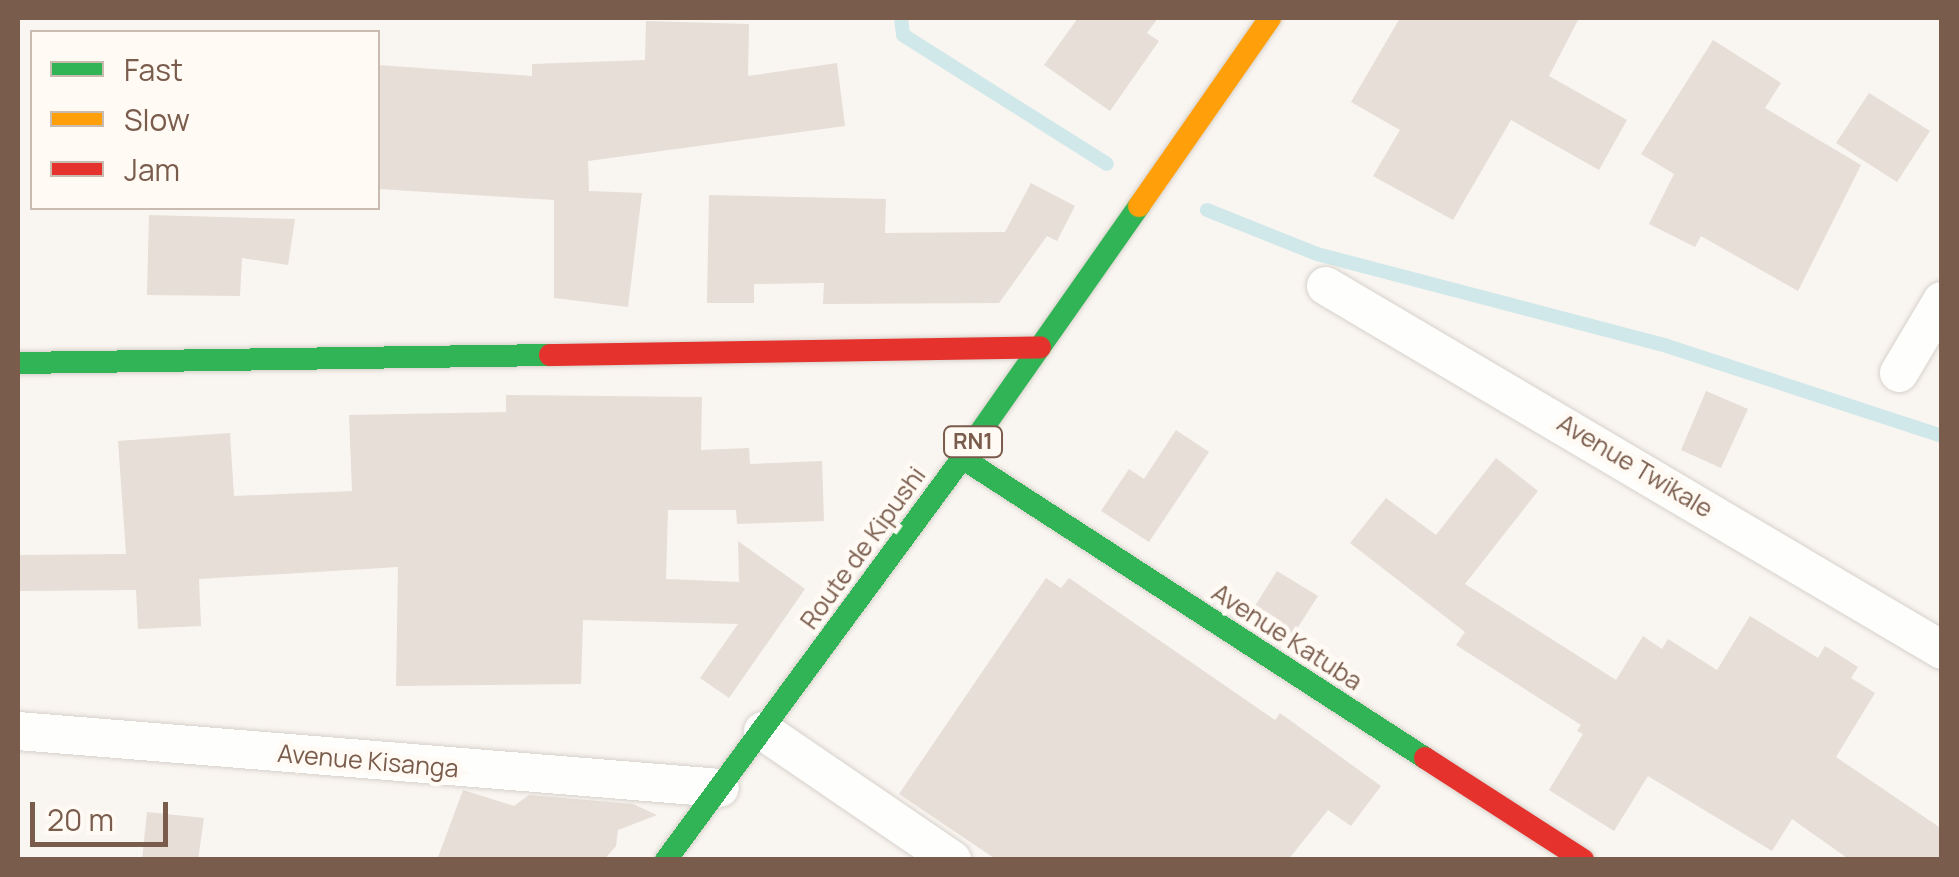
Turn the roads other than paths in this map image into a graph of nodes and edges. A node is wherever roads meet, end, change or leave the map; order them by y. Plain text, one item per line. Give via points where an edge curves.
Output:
1 (1270, 18) edge
2 (1326, 286) dead end
3 (1942, 301) edge
4 (1040, 346) junction
5 (18, 363) edge
6 (1898, 373) dead end
7 (962, 458) junction
8 (1942, 650) edge
9 (18, 731) edge
10 (763, 731) junction
11 (720, 788) junction
12 (666, 860) edge
13 (952, 860) edge
14 (1583, 860) edge

1 - 4 main road, Route de Kipushi / RN1
2 - 8 street, Avenue Twikale
3 - 6 street
4 - 5 main road
4 - 7 main road, Route de Kipushi / RN1
7 - 10 main road, Route de Kipushi / RN1
7 - 14 main road, Avenue Katuba
9 - 11 street, Avenue Kisanga
10 - 11 main road, Route de Kipushi / RN1
10 - 13 street
11 - 12 main road, Route de Kipushi / RN1

